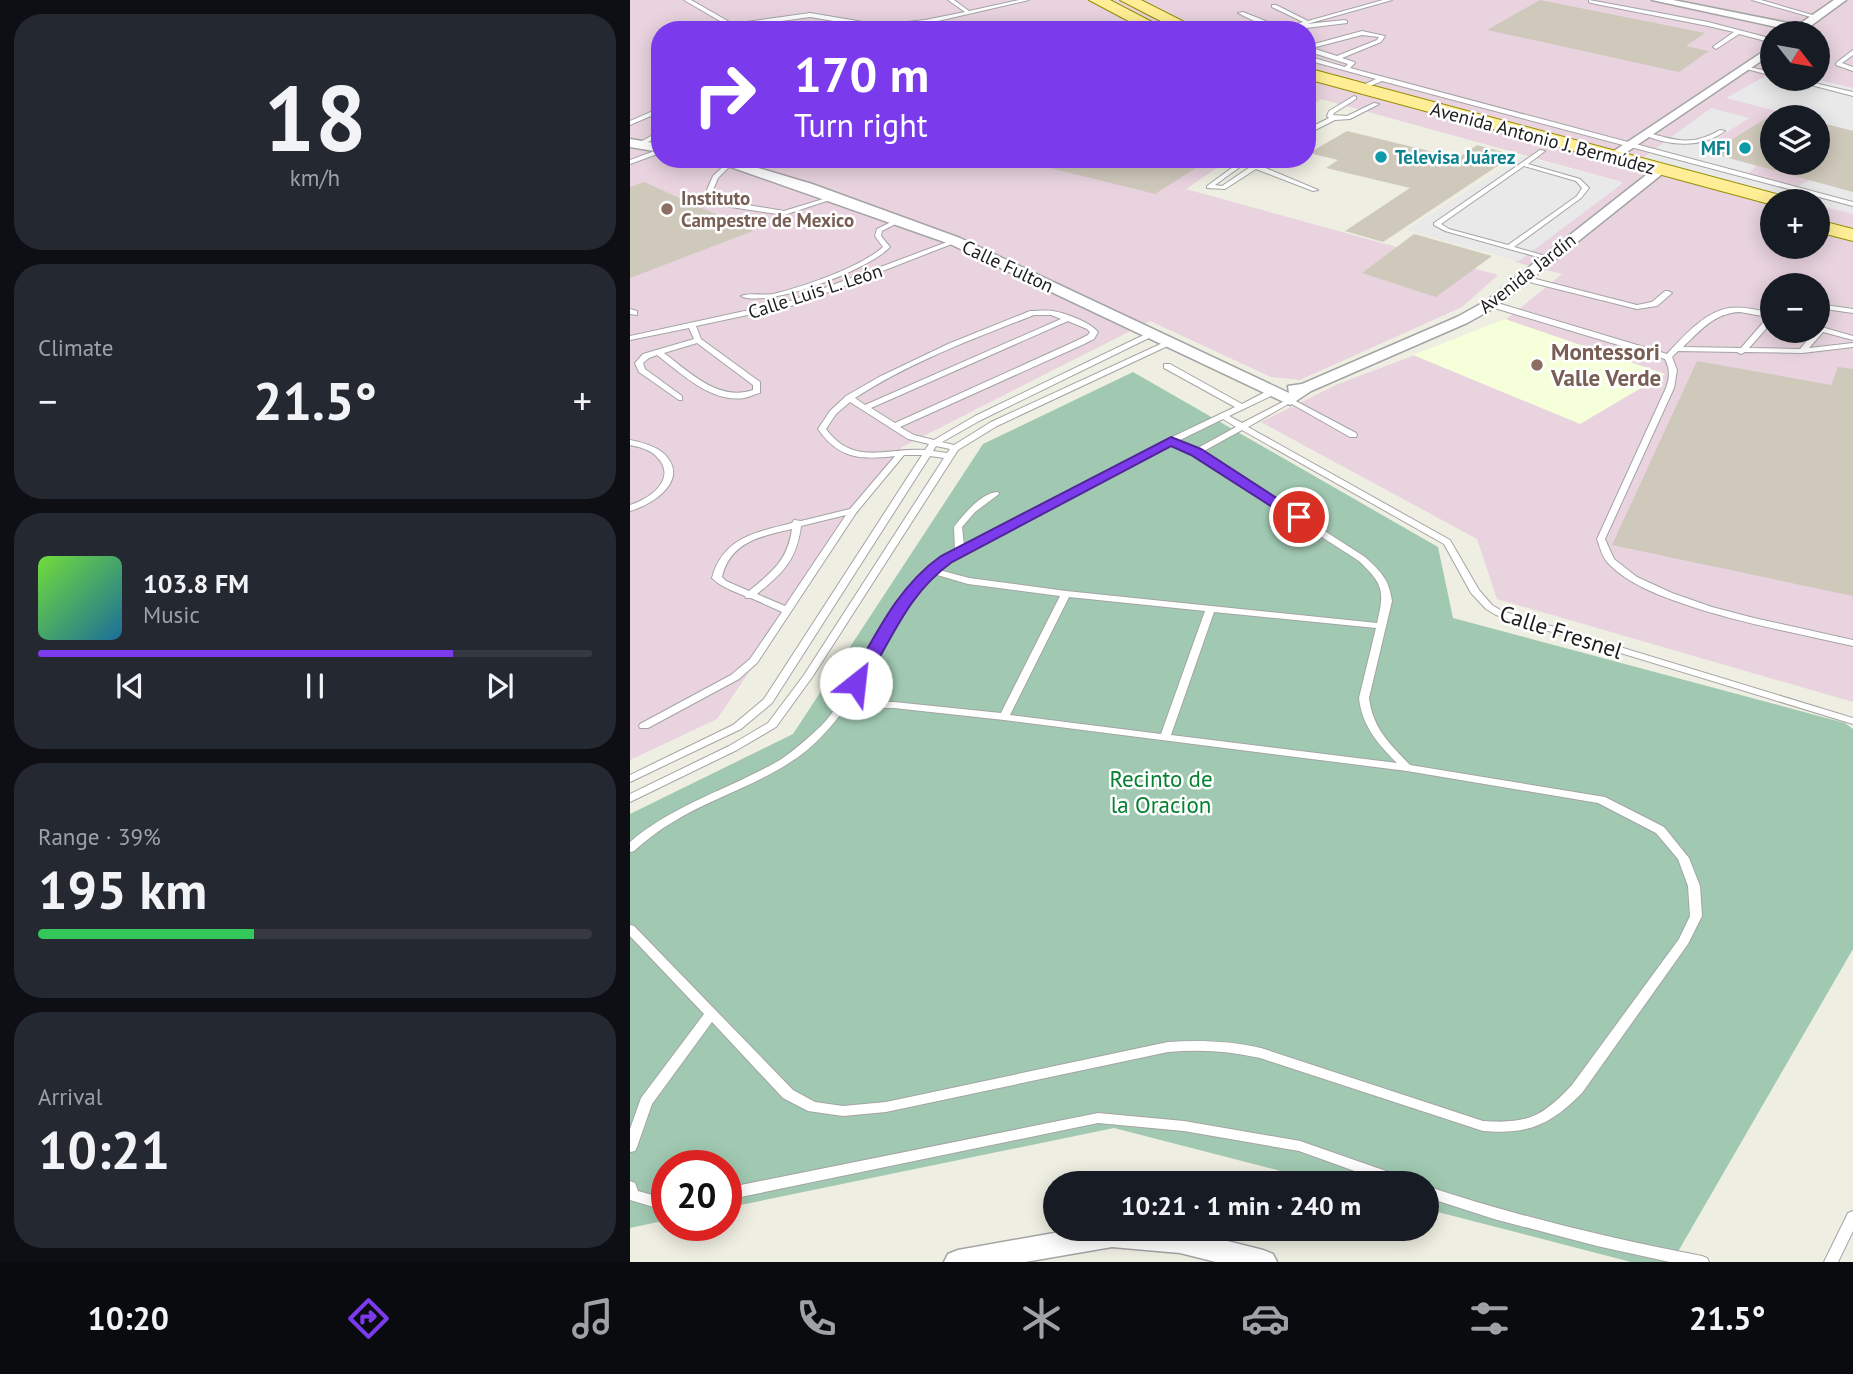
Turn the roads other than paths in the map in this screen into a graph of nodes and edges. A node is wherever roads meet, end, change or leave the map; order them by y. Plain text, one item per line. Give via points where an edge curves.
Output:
1 (687, 0) edge
2 (951, 0) edge
3 (1001, 0) edge
4 (1026, 0) edge
5 (1097, 0) edge
6 (1114, 0) edge
7 (1389, 0) edge
8 (1657, 0) edge
9 (1755, 0) edge
10 (1780, 0) edge
11 (1841, 0) edge
12 (1591, 1) edge
13 (1135, 3) edge
14 (1775, 5) junction
15 (1274, 6) dead end
16 (960, 11) junction
17 (1241, 13) dead end
18 (1816, 17) junction
19 (721, 21) edge
20 (772, 21) edge
21 (842, 21) edge
22 (915, 21) edge
23 (1141, 21) edge
24 (1173, 21) edge
25 (1260, 21) edge
26 (1305, 21) joint
27 (1811, 21) edge
28 (1345, 22) dead end
29 (1760, 23) edge
30 (1316, 25) edge
31 (1738, 32) junction
32 (1760, 38) edge
33 (1316, 46) edge
34 (1716, 47) dead end
35 (1316, 51) edge
36 (1853, 52) edge
37 (1339, 57) junction
38 (1760, 57) edge
39 (1316, 61) edge
40 (1745, 67) junction
41 (1346, 69) junction
42 (1853, 69) edge
43 (1760, 71) edge
44 (1316, 77) edge
45 (1382, 79) junction
46 (1316, 86) edge
47 (1830, 88) edge
48 (1357, 93) junction
49 (1853, 94) edge
50 (1376, 104) junction
51 (651, 114) edge
52 (1409, 114) junction
53 (1334, 118) junction
54 (630, 123) edge
55 (1493, 125) junction
56 (1316, 127) edge
57 (1721, 131) dead end
58 (1645, 134) junction
59 (651, 137) edge
60 (1631, 143) junction
61 (634, 144) edge
62 (1688, 144) junction
63 (1542, 151) junction
64 (651, 154) edge
65 (1611, 157) junction
66 (630, 162) edge
67 (1522, 164) junction
68 (725, 168) edge
69 (745, 168) edge
70 (1235, 168) edge
71 (1255, 168) edge
72 (1260, 168) edge
73 (1660, 169) junction
74 (1315, 190) dead end
75 (1760, 196) edge
76 (833, 198) junction
77 (1853, 204) edge
78 (1760, 209) edge
79 (1830, 214) edge
80 (899, 220) junction
81 (1853, 220) edge
82 (1830, 229) edge
83 (1853, 235) edge
84 (955, 241) junction
85 (1509, 247) junction
86 (1547, 258) junction
87 (1524, 278) junction
88 (1668, 293) dead end
89 (745, 296) dead end
90 (1491, 304) junction
91 (1830, 308) edge
92 (1853, 311) edge
93 (1760, 313) edge
94 (1069, 318) junction
95 (692, 326) junction
96 (1760, 331) edge
97 (1830, 332) edge
98 (1153, 334) junction
99 (630, 338) edge
100 (1853, 338) edge
101 (698, 340) junction
102 (1170, 343) junction
103 (1808, 343) edge
104 (1853, 345) edge
105 (1676, 349) junction
106 (1802, 351) junction
107 (657, 352) junction
108 (1741, 352) junction
109 (1668, 357) junction
110 (1167, 366) dead end
111 (1305, 388) junction
112 (1272, 392) junction
113 (679, 398) dead end
114 (849, 398) junction
115 (1290, 400) junction
116 (1241, 407) junction
117 (865, 408) junction
118 (1223, 416) junction
119 (1244, 425) junction
120 (895, 426) junction
121 (1353, 435) dead end
122 (1171, 441) junction
123 (630, 442) edge
124 (930, 449) junction
125 (951, 452) junction
126 (1196, 452) junction
127 (901, 454) junction
128 (995, 494) dead end
129 (630, 508) edge
130 (853, 511) junction
131 (797, 522) junction
132 (960, 552) junction
133 (931, 570) junction
134 (1066, 594) junction
135 (749, 596) junction
136 (786, 610) junction
137 (1210, 610) junction
138 (1382, 625) junction
139 (1853, 643) edge
140 (845, 704) junction
141 (753, 717) junction
142 (1004, 717) junction
143 (1853, 721) edge
144 (772, 725) junction
145 (645, 726) dead end
146 (1165, 738) junction
147 (1407, 768) junction
148 (630, 779) edge
149 (630, 798) edge
150 (630, 848) edge
151 (630, 929) edge
152 (710, 1016) junction
153 (630, 1147) edge
154 (1370, 1171) edge
155 (630, 1187) edge
156 (742, 1191) edge
157 (1439, 1196) edge
158 (651, 1200) edge
159 (1853, 1217) edge
160 (958, 1262) edge
161 (1263, 1262) edge
162 (1702, 1262) edge
163 (1831, 1262) edge

1 - 19 lane
2 - 16 lane
3 - 16 lane
4 - 16 lane
5 - 23 main road
6 - 13 main road
7 - 26 lane
8 - 29 street
9 - 14 lane
10 - 14 lane
11 - 18 street
12 - 31 lane
13 - 24 main road
14 - 18 lane
15 - 26 lane
16 - 22 lane
17 - 25 lane
18 - 27 street
20 - 21 lane via 810,15
28 - 30 lane
31 - 32 lane
31 - 34 lane
33 - 37 lane via 1362,33 1382,36
35 - 37 lane
36 - 42 lane via 1838,64
37 - 41 lane via 1353,64
38 - 40 street
39 - 41 lane
40 - 43 lane
40 - 58 street
41 - 45 lane
44 - 48 main road, Avenida Antonio J. Bermúdez
45 - 48 lane
45 - 60 lane
46 - 48 main road, Avenida Antonio J. Bermúdez
47 - 49 lane
48 - 50 main road, Avenida Antonio J. Bermúdez
48 - 53 lane via 1331,112
48 - 55 main road, Avenida Antonio J. Bermúdez
50 - 52 main road, Avenida Antonio J. Bermúdez
50 - 53 lane via 1348,118
51 - 54 lane
52 - 55 main road via 1472,127
52 - 63 main road, Avenida Antonio J. Bermúdez
53 - 56 lane
55 - 65 main road, Avenida Antonio J. Bermúdez
57 - 62 lane via 1705,143
58 - 60 street
58 - 62 lane
59 - 61 lane
60 - 65 street
60 - 73 lane
62 - 73 lane
63 - 67 lane
63 - 73 main road, Avenida Antonio J. Bermúdez
64 - 66 lane
65 - 73 main road, Avenida Antonio J. Bermúdez
67 - 85 lane via 1578,180 1586,188
67 - 85 lane via 1436,224
68 - 76 lane via 710,190 715,201 724,204 784,214
69 - 76 street, Calle Fulton
70 - 71 lane via 1209,187 1223,188
72 - 74 lane
73 - 75 main road, Avenida Antonio J. Bermúdez
73 - 77 lane
73 - 78 main road, Avenida Antonio J. Bermúdez
73 - 86 street, Avenida Jardín
76 - 80 street, Calle Fulton
79 - 81 main road
80 - 84 street, Calle Fulton
80 - 89 lane via 879,230 887,247 873,258 785,293
82 - 83 main road
84 - 95 lane, Calle Luis L. León via 792,303
84 - 98 street, Calle Fulton
85 - 86 lane
86 - 87 street, Avenida Jardín
87 - 88 lane via 1637,307 1654,304
87 - 90 street, Avenida Jardín
90 - 109 lane
90 - 111 street, Avenida Jardín
91 - 92 lane
93 - 105 lane via 1725,309
94 - 114 lane via 1033,313 897,371
94 - 117 lane
94 - 120 lane via 1090,327 1091,337
95 - 99 lane, Calle Luis L. León
95 - 101 lane
96 - 108 lane
97 - 100 lane
98 - 102 street, Calle Fulton
98 - 124 lane via 978,418
101 - 107 lane
101 - 107 lane via 757,384 757,391 724,396
102 - 112 street, Calle Fulton
102 - 125 lane via 994,424
103 - 106 lane
104 - 106 lane
105 - 108 lane
105 - 109 lane
106 - 108 lane
107 - 113 lane via 641,359 639,366
109 - 139 lane via 1673,381 1609,520 1601,550 1619,570 1656,591
110 - 116 lane
111 - 112 street, Avenida Jardín
111 - 115 street, Avenida Jardín
112 - 115 street, Calle Fulton
112 - 116 lane
114 - 117 lane
114 - 127 lane via 824,423 826,437 863,456
115 - 119 lane
115 - 121 lane
116 - 118 lane
117 - 120 lane
118 - 119 lane, Calle Fresnel
118 - 122 lane
119 - 126 lane
119 - 143 lane, Calle Fresnel via 1447,542 1476,597 1499,613
120 - 124 lane
122 - 126 lane
122 - 132 lane
123 - 129 lane via 659,454 669,475 660,492
124 - 125 lane
124 - 127 lane
124 - 141 lane via 768,701
125 - 144 lane
126 - 138 lane via 1345,547 1377,573 1387,601
127 - 130 lane
128 - 132 lane via 958,527
130 - 131 lane
130 - 136 lane
131 - 135 lane via 788,562
131 - 135 lane via 741,542 719,565 717,578
132 - 133 lane
133 - 134 lane via 968,581
133 - 140 lane via 904,599
134 - 137 lane
134 - 142 lane
135 - 136 lane
136 - 145 lane via 754,661 735,677
137 - 138 lane
137 - 146 lane
138 - 147 lane via 1364,713 1370,727
140 - 142 lane
140 - 150 lane via 790,758 658,826
141 - 144 lane
141 - 148 lane
142 - 146 lane
144 - 149 lane
146 - 147 lane
147 - 152 lane via 1601,800 1660,830 1684,858 1694,886 1696,916 1685,941 1577,1089 1540,1122 1515,1129 1483,1126 1261,1052 1200,1044 886,1107 833,1110 813,1107 788,1094
151 - 152 lane
152 - 153 lane via 646,1102
154 - 156 lane via 1300,1146 1184,1126 1098,1118
155 - 158 lane via 632,1195
157 - 162 lane via 1619,1246
159 - 163 lane
160 - 161 street via 1112,1235 1180,1241

